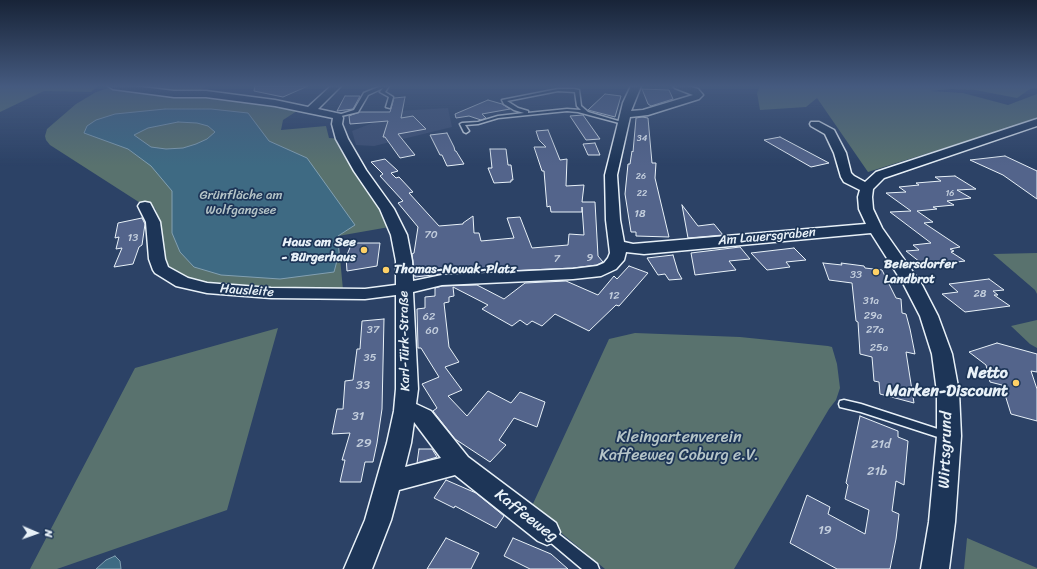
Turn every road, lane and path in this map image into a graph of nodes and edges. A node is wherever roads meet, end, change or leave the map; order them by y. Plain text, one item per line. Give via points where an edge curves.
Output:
1 (321, 113) edge
2 (352, 113) edge
3 (526, 113) edge
4 (543, 113) edge
5 (585, 113) edge
6 (588, 113) joint
7 (625, 113) edge
8 (645, 113) edge
9 (530, 114) junction
10 (624, 118) junction
11 (337, 120) junction
12 (1037, 122) edge
13 (815, 124) dead end
14 (466, 131) dead end
15 (867, 188) junction
16 (144, 206) dead end
17 (875, 228) junction
18 (618, 245) junction
19 (404, 288) junction
20 (844, 404) dead end
21 (406, 411) junction
22 (950, 436) junction
23 (459, 464) junction
24 (389, 482) junction
25 (548, 532) joint
26 (358, 569) edge
27 (592, 569) edge
28 (935, 569) edge

1 - 11 street via 322,121
2 - 11 lane
3 - 9 lane
4 - 9 lane
5 - 6 lane
6 - 10 lane
7 - 10 street
8 - 10 street
9 - 14 lane via 462,124
10 - 18 street via 611,175 612,220
11 - 19 street, Karl-Türk-Straße via 342,139 360,171 387,209 399,235 404,260
12 - 15 street via 884,173
13 - 15 street via 830,132 849,179
15 - 17 street via 865,203
16 - 19 street, Hausleite via 153,222 157,259 161,270 182,282 207,288 272,293 365,294
17 - 18 street, Am Lauersgraben via 644,249
17 - 22 street, Wirtsgrund via 913,285 931,322 943,360 948,392
18 - 19 street via 616,260 610,266 595,272 442,280
19 - 21 street, Karl-Türk-Straße
20 - 22 lane
21 - 23 street, Kaffeeweg via 423,417
21 - 24 street, Karl-Türk-Straße
22 - 28 street, Wirtsgrund
23 - 24 street
23 - 25 street, Kaffeeweg
24 - 26 street, Karl-Türk-Straße via 378,520
25 - 27 lane, Kaffeeweg

